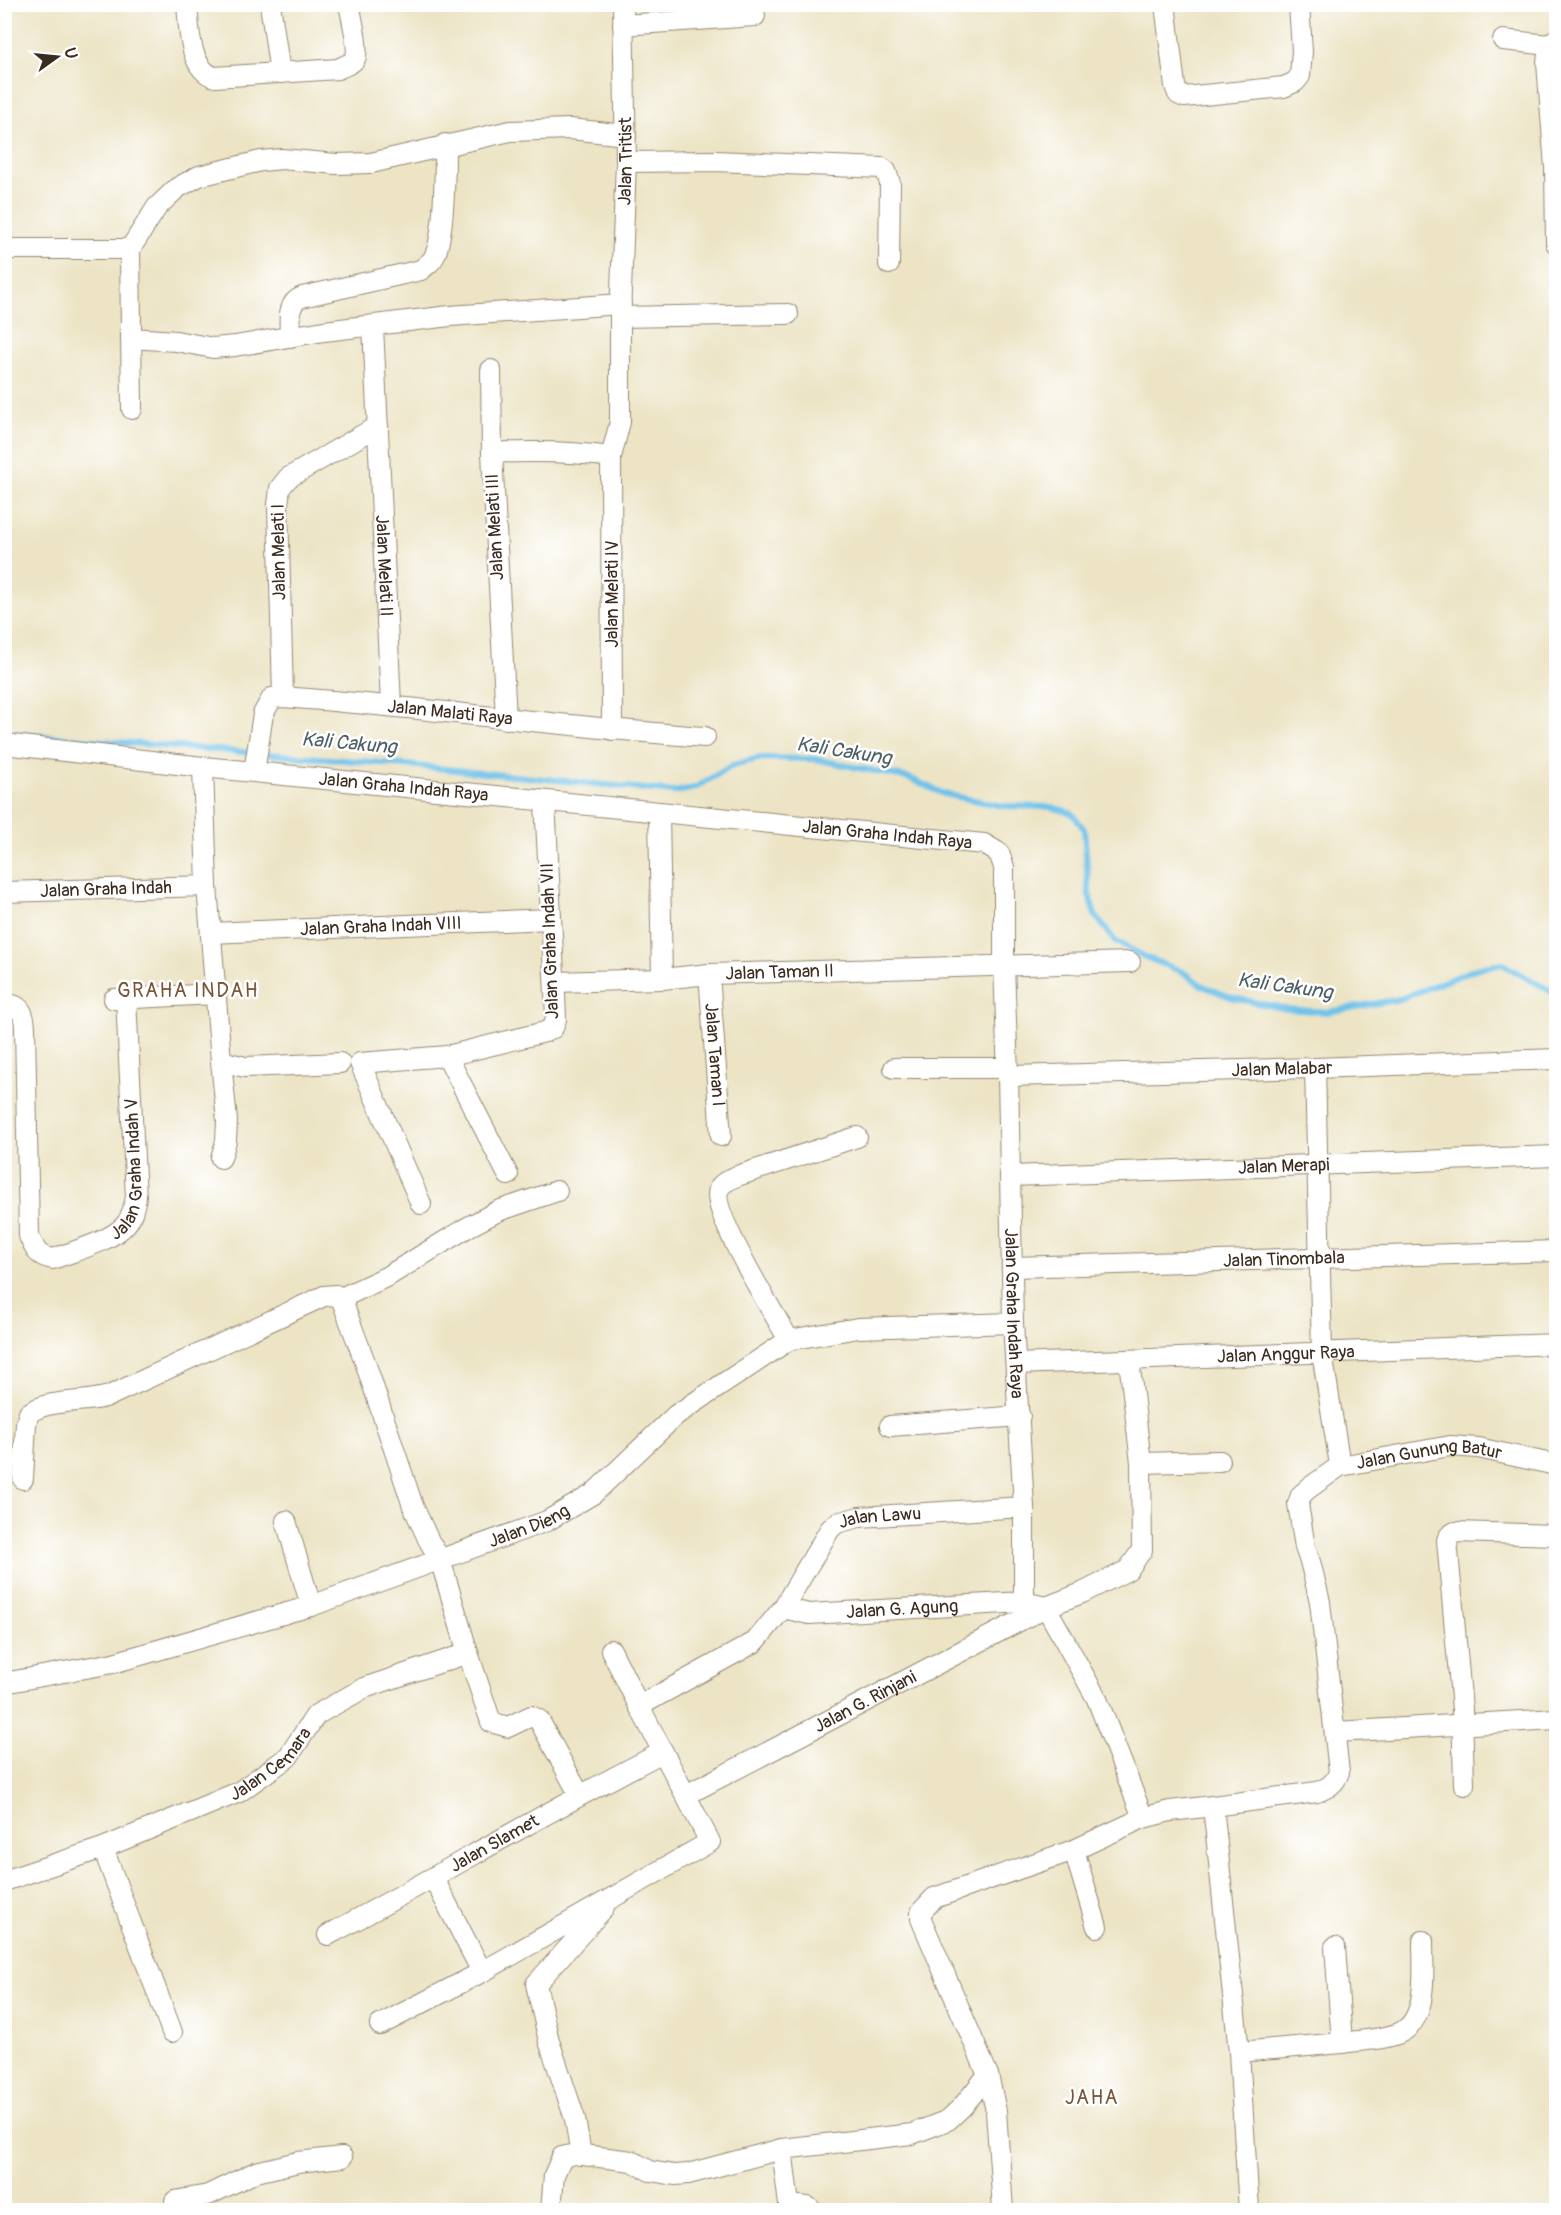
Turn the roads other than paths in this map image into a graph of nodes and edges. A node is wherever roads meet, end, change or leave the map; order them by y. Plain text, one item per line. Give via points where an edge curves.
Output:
1 (187, 4) edge
2 (270, 4) edge
3 (349, 4) edge
4 (622, 4) edge
5 (1165, 4) edge
6 (1299, 4) edge
7 (755, 16) dead end
8 (623, 25) junction
9 (1503, 40) dead end
10 (1553, 42) edge
11 (280, 73) junction
12 (626, 135) junction
13 (445, 144) junction
14 (626, 162) junction
15 (1557, 243) edge
16 (4, 249) edge
17 (130, 249) junction
18 (889, 264) dead end
19 (621, 310) junction
20 (788, 314) dead end
21 (373, 326) junction
22 (290, 337) junction
23 (131, 338) junction
24 (491, 370) dead end
25 (132, 409) dead end
26 (378, 426) junction
27 (492, 453) junction
28 (611, 457) junction
29 (282, 697) junction
30 (391, 705) junction
31 (506, 719) junction
32 (612, 730) junction
33 (705, 737) dead end
34 (4, 744) edge
35 (255, 764) junction
36 (203, 767) junction
37 (545, 801) junction
38 (659, 813) junction
39 (207, 886) junction
40 (4, 892) edge
41 (551, 919) junction
42 (211, 933) junction
43 (1130, 962) dead end
44 (1004, 965) junction
45 (708, 974) junction
46 (662, 979) junction
47 (555, 982) junction
48 (216, 994) junction
49 (4, 1003) edge
50 (447, 1056) junction
51 (1557, 1059) edge
52 (220, 1061) junction
53 (350, 1063) junction
54 (894, 1068) dead end
55 (1315, 1068) junction
56 (1008, 1072) junction
57 (721, 1136) dead end
58 (857, 1137) dead end
59 (1557, 1156) edge
60 (221, 1158) dead end
61 (1317, 1166) junction
62 (508, 1175) dead end
63 (1011, 1176) junction
64 (557, 1191) dead end
65 (421, 1204) dead end
66 (1557, 1251) edge
67 (1319, 1259) junction
68 (1012, 1267) junction
69 (340, 1299) junction
70 (1013, 1323) junction
71 (789, 1340) junction
72 (1557, 1344) edge
73 (1323, 1353) junction
74 (1129, 1360) junction
75 (1016, 1364) junction
76 (1020, 1416) junction
77 (890, 1426) dead end
78 (1220, 1461) dead end
79 (1141, 1462) junction
80 (1344, 1463) junction
81 (1557, 1465) edge
82 (24, 1479) dead end
83 (1024, 1507) junction
84 (286, 1521) dead end
85 (1557, 1534) edge
86 (440, 1559) junction
87 (1024, 1602) junction
88 (311, 1606) junction
89 (783, 1608) junction
90 (1046, 1608) junction
91 (611, 1650) dead end
92 (468, 1653) junction
93 (4, 1683) edge
94 (639, 1706) junction
95 (1557, 1719) edge
96 (1463, 1726) junction
97 (1336, 1732) junction
98 (663, 1752) junction
99 (1464, 1785) dead end
100 (579, 1794) junction
101 (686, 1795) junction
102 (1213, 1806) junction
103 (1143, 1818) junction
104 (103, 1848) junction
105 (1074, 1850) junction
106 (434, 1879) junction
107 (4, 1881) edge
108 (616, 1895) junction
109 (1097, 1927) dead end
110 (328, 1935) dead end
111 (1423, 1941) dead end
112 (1335, 1947) dead end
113 (482, 1972) junction
114 (380, 2025) dead end
115 (172, 2032) dead end
116 (1342, 2043) junction
117 (1239, 2052) junction
118 (988, 2075) junction
119 (782, 2149) junction
120 (581, 2155) junction
121 (342, 2157) dead end
122 (177, 2211) edge
123 (551, 2211) edge
124 (811, 2211) edge
125 (1003, 2211) edge
126 (1249, 2211) edge

1 - 11 street via 196,60 207,74 215,77
2 - 11 street
3 - 11 street via 355,58 338,69
4 - 8 street, Jalan Tritist
5 - 6 street via 1176,86 1178,94 1184,97 1284,87 1295,82 1300,76 1302,51
7 - 8 street
8 - 12 street, Jalan Tritist
9 - 10 street
10 - 15 street via 1546,63
12 - 13 street via 570,129 510,131
12 - 14 street, Jalan Tritist
13 - 17 street via 371,163 282,159 200,176 177,188 157,207
13 - 22 street via 439,243 434,259 421,270 294,300
14 - 18 street via 715,161 882,168 890,183
14 - 19 street, Jalan Tritist
16 - 17 street
17 - 23 street
19 - 20 street
19 - 21 street via 450,316
19 - 28 street, Jalan Tritist via 620,422
21 - 22 street
21 - 26 street, Jalan Melati II
22 - 23 street via 213,348
23 - 25 street
24 - 27 street
26 - 29 street, Jalan Melati I via 288,478 280,488
26 - 30 street, Jalan Melati II
27 - 28 street, Jalan Melati III via 570,451
27 - 31 street, Jalan Melati III
28 - 32 street, Jalan Melati IV
29 - 30 street, Jalan Malati Raya
29 - 35 street via 272,698 262,714
30 - 31 street, Jalan Malati Raya
31 - 32 street, Jalan Malati Raya
32 - 33 street, Jalan Malati Raya
34 - 36 street, Jalan Graha Indah Raya
35 - 36 street, Jalan Graha Indah Raya
35 - 37 street, Jalan Graha Indah Raya
36 - 39 street
37 - 38 street, Jalan Graha Indah Raya
37 - 41 street, Jalan Graha Indah VII
38 - 44 street, Jalan Graha Indah Raya via 984,844 999,853 1004,867
38 - 46 street
39 - 40 street, Jalan Graha Indah
39 - 42 street
41 - 42 street, Jalan Graha Indah VIII
41 - 47 street, Jalan Graha Indah VII
42 - 48 street
43 - 44 street, Jalan Taman II
44 - 45 street, Jalan Taman II
44 - 56 street, Jalan Graha Indah Raya
45 - 46 street, Jalan Taman II
45 - 57 street, Jalan Taman I
46 - 47 street, Jalan Taman II
47 - 50 street, Jalan Graha Indah VII via 553,1028
48 - 49 street, Jalan Graha Indah V via 120,999 136,1197 132,1213 116,1234 53,1259 37,1253 29,1236 26,1027 22,1011 16,1005
48 - 52 street
50 - 53 street, Jalan Graha Indah VII
50 - 62 street
51 - 55 street, Jalan Malabar
52 - 53 street, Jalan Graha Indah VII via 245,1067
52 - 60 street via 227,1121
53 - 65 street
54 - 56 street, Jalan Malabar
55 - 56 street, Jalan Malabar
55 - 61 street, Jalan Gunung Batur
56 - 63 street, Jalan Graha Indah Raya
58 - 71 street via 738,1176 718,1190 717,1200 741,1257
59 - 61 street, Jalan Merapi
61 - 63 street, Jalan Merapi
61 - 67 street, Jalan Gunung Batur
63 - 68 street, Jalan Graha Indah Raya
64 - 69 street via 498,1211 388,1276
66 - 67 street, Jalan Tinombala
67 - 68 street, Jalan Tinombala
67 - 73 street, Jalan Gunung Batur
68 - 70 street, Jalan Graha Indah Raya
69 - 82 street via 331,1294 324,1296 109,1396 39,1406 29,1413
69 - 86 street via 413,1506
70 - 71 street, Jalan Dieng via 858,1328
70 - 75 street, Jalan Graha Indah Raya
71 - 86 street, Jalan Dieng via 676,1415 593,1494 548,1521
72 - 73 street, Jalan Anggur Raya
73 - 74 street, Jalan Anggur Raya
73 - 80 street, Jalan Gunung Batur via 1339,1459
74 - 75 street, Jalan Anggur Raya
74 - 79 street, Jalan G. Rinjani
75 - 76 street, Jalan Graha Indah Raya
76 - 77 street
76 - 83 street, Jalan Graha Indah Raya
78 - 79 street
79 - 90 street, Jalan G. Rinjani via 1142,1550 1128,1570
80 - 81 street, Jalan Gunung Batur via 1450,1446
80 - 97 street via 1301,1495 1298,1504 1320,1602
83 - 87 street, Jalan Graha Indah Raya
83 - 89 street, Jalan Lawu via 859,1517 837,1523
84 - 88 street
85 - 96 street via 1455,1532 1447,1540
86 - 88 street, Jalan Dieng
86 - 92 street
87 - 89 street, Jalan G. Agung via 809,1614
87 - 90 street
88 - 93 street, Jalan Dieng via 113,1664
89 - 94 street via 755,1642
90 - 101 street, Jalan G. Rinjani
90 - 103 street via 1097,1699
91 - 94 street
92 - 100 street via 491,1722 508,1727 531,1716 539,1720
92 - 104 street, Jalan Cemara via 364,1688 316,1715 288,1757 238,1792
94 - 98 street
95 - 96 street
96 - 97 street
96 - 99 street
97 - 102 street via 1339,1772 1327,1788
98 - 100 street, Jalan Slamet
98 - 101 street
100 - 106 street, Jalan Slamet
101 - 108 street via 710,1842
102 - 103 street
102 - 117 street
103 - 105 street
104 - 107 street, Jalan Cemara
104 - 115 street
105 - 109 street
105 - 118 street via 934,1899 921,1912
106 - 110 street, Jalan Slamet
106 - 113 street
108 - 113 street
108 - 120 street via 536,1984 549,2041 575,2120
111 - 116 street via 1422,1998 1413,2020 1405,2030 1392,2036
112 - 116 street
113 - 114 street
116 - 117 street
117 - 126 street
118 - 119 street via 948,2120 912,2134
118 - 125 street via 996,2111
119 - 120 street via 675,2175 650,2171 632,2161
119 - 124 street via 789,2205 808,2207
120 - 123 street via 562,2157 556,2166
121 - 122 street via 256,2172 208,2195 175,2201

